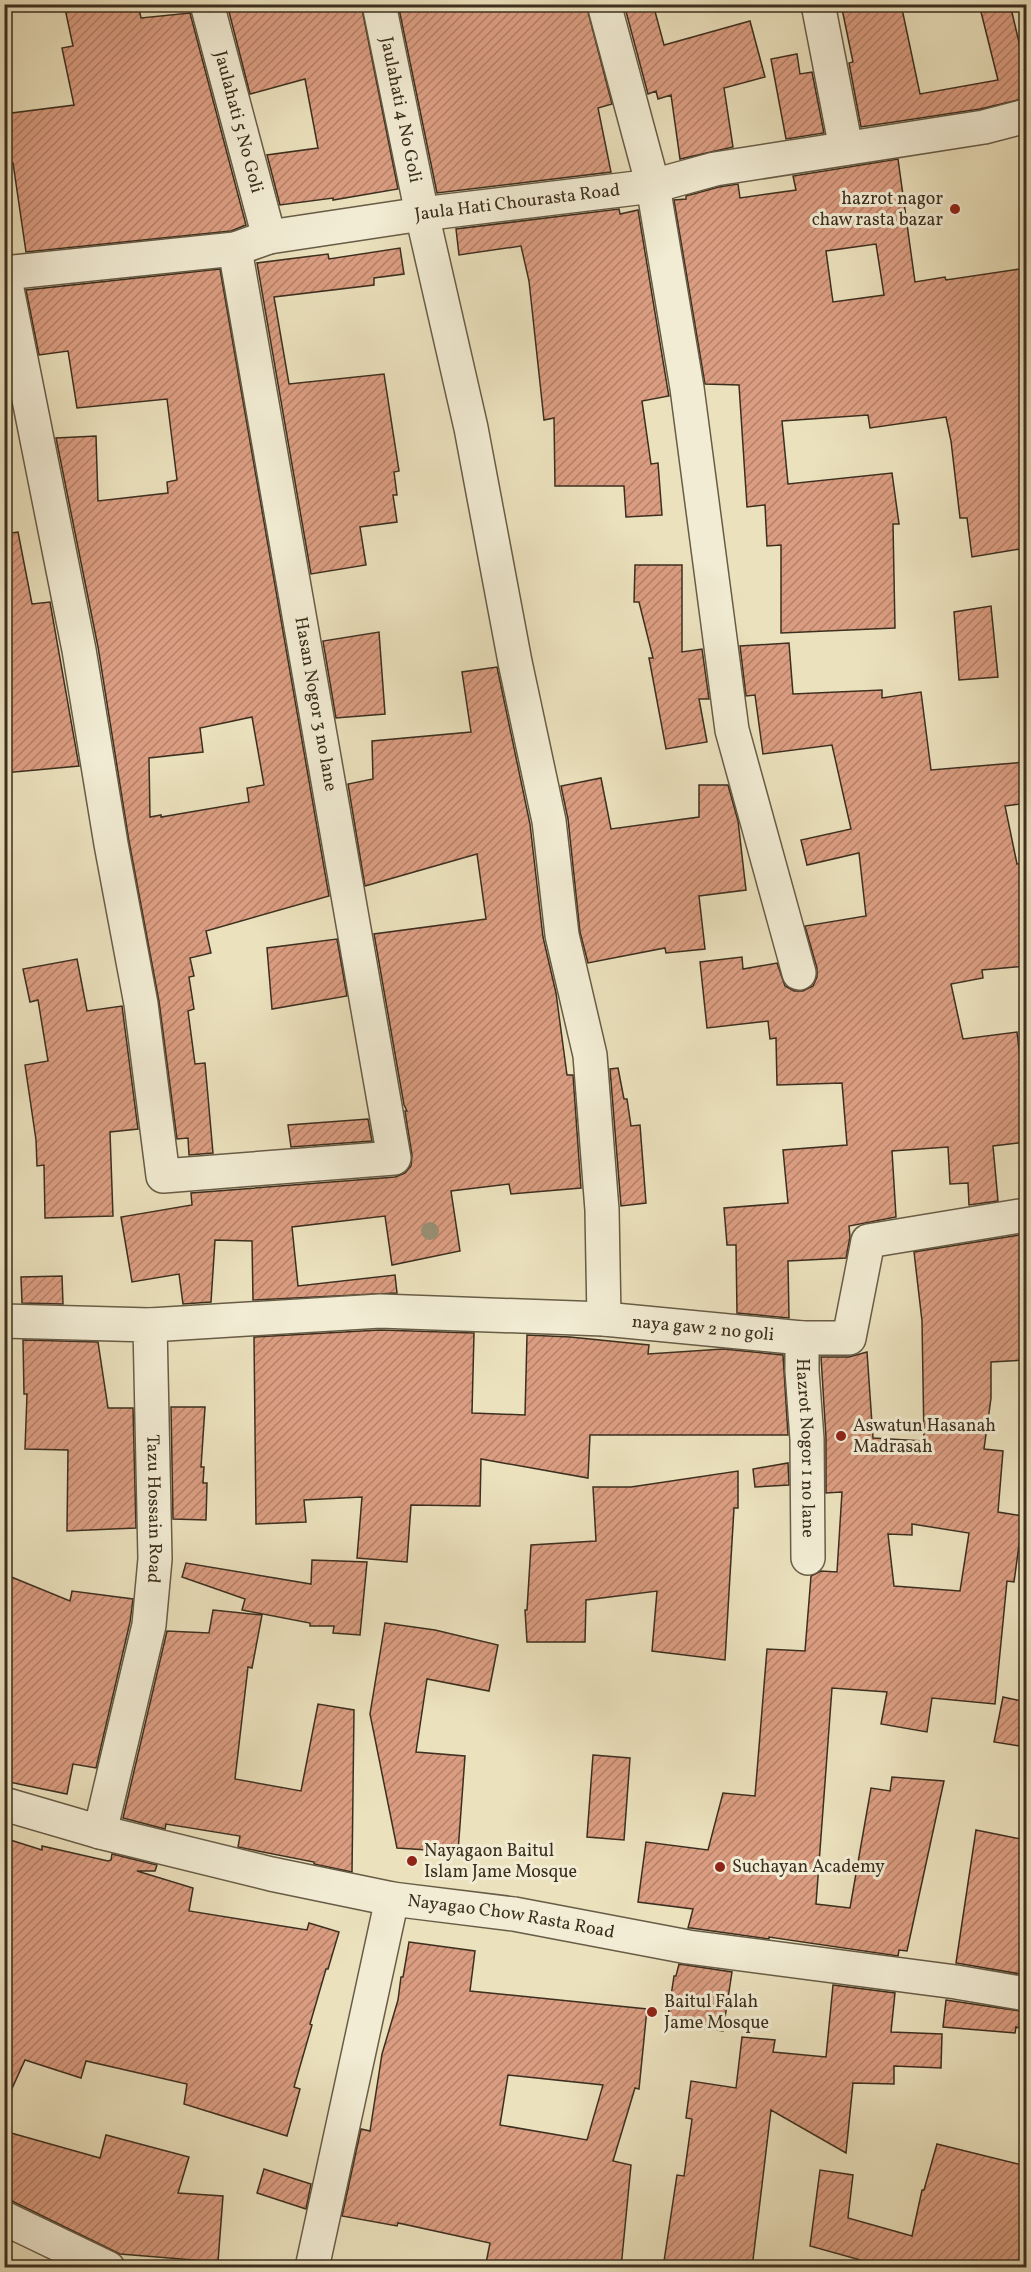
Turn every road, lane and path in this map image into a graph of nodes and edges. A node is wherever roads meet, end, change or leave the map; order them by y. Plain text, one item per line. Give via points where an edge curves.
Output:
1 (207, 4) edge
2 (379, 4) edge
3 (604, 4) edge
4 (818, 4) edge
5 (1026, 116) edge
6 (846, 148) junction
7 (653, 186) junction
8 (422, 214) junction
9 (269, 237) junction
10 (235, 249) junction
11 (4, 274) edge
12 (799, 973) dead end
13 (1026, 1215) edge
14 (604, 1319) junction
15 (4, 1321) edge
16 (150, 1325) junction
17 (802, 1338) junction
18 (808, 1558) dead end
19 (4, 1804) edge
20 (100, 1832) junction
21 (392, 1899) junction
22 (1026, 1994) edge
23 (4, 2218) edge
24 (108, 2268) edge
25 (312, 2268) edge

1 - 9 street, Jaulahati 5 No Goli
2 - 8 street, Jaulahati 4 No Goli
3 - 7 street
4 - 6 street
5 - 6 street, Jaula Hati Chourasta Road via 984,127
6 - 7 street, Jaula Hati Chourasta Road via 714,169
7 - 8 street, Jaula Hati Chourasta Road
7 - 12 street via 687,388 732,730
8 - 9 street, Jaula Hati Chourasta Road
8 - 14 street, Jaulahati 4 No Goli via 471,428 549,821 562,935 590,1055 602,1210
9 - 10 street, Jaula Hati Chourasta Road
10 - 11 street, Jaula Hati Chourasta Road
10 - 11 street, Hasan Nogor 3 no lane via 394,1158 163,1176 141,1004 79,650
13 - 17 street, naya gaw 2 no goli via 868,1241 849,1338
14 - 16 street, naya gaw 2 no goli via 380,1311
14 - 17 street, naya gaw 2 no goli
15 - 16 street
16 - 20 street, Tazu Hossain Road via 155,1525 149,1625
17 - 18 street, Hazrot Nogor 1 no lane
19 - 20 street, Nayagao Chow Rasta Road
20 - 21 street, Nayagao Chow Rasta Road
21 - 22 street, Nayagao Chow Rasta Road via 514,1914 687,1947
21 - 25 street
23 - 24 street

